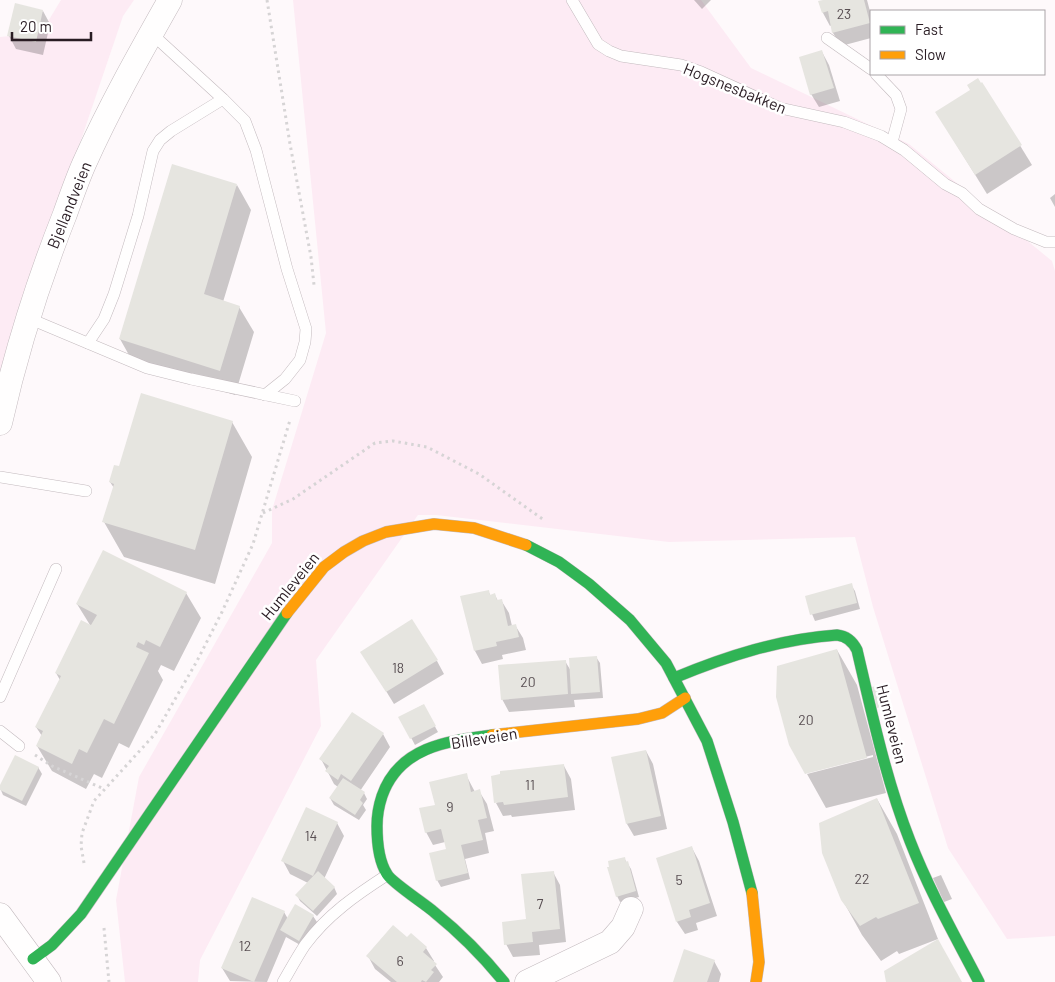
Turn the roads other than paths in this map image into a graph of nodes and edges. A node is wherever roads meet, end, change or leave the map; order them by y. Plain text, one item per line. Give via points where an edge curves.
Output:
1 (170, 0) edge
2 (572, 0) edge
3 (152, 34) junction
4 (827, 38) dead end
5 (870, 68) edge
6 (877, 75) edge
7 (223, 99) junction
8 (892, 142) junction
9 (1055, 242) edge
10 (28, 318) junction
11 (88, 343) junction
12 (265, 394) junction
13 (295, 401) dead end
14 (0, 424) edge
15 (0, 477) edge
16 (86, 491) dead end
17 (56, 570) dead end
18 (674, 678) junction
19 (0, 697) edge
20 (685, 698) junction
21 (0, 732) edge
22 (20, 746) road end
23 (387, 875) junction
24 (631, 909) dead end
25 (0, 915) edge
26 (33, 959) junction
27 (49, 982) edge
28 (283, 982) edge
29 (504, 982) edge
30 (528, 982) edge
31 (756, 982) edge
32 (979, 982) edge

1 - 3 street, Bjellandveien
2 - 8 lane, Hogsnesbakken via 598,44 608,51 681,65 780,108 844,122
3 - 7 lane
3 - 10 street, Bjellandveien via 84,165
4 - 5 lane
6 - 8 lane via 896,95 901,109
7 - 11 lane via 170,131 153,151 138,216 114,294 104,319
7 - 12 lane via 245,122 256,150 306,329 300,360 280,384
8 - 9 lane, Hogsnesbakken via 979,209 1014,229 1046,242
10 - 11 lane
10 - 14 street, Bjellandveien
11 - 12 lane via 147,368
12 - 13 lane
15 - 16 lane
17 - 19 lane
18 - 20 street, Humleveien
18 - 26 street, Humleveien via 666,663 630,620 560,562 530,546 474,528 434,524 386,532 363,541 324,567 291,607 81,914 52,945
18 - 32 street, Humleveien via 743,653 798,638 843,635 852,642 857,650 882,757 902,821 935,900
20 - 23 street, Billeveien via 662,713 638,719 468,738 424,750 406,760 384,789 378,808 376,826 381,862
20 - 31 street, Humleveien via 707,741 754,900 759,962
21 - 22 lane
23 - 28 lane via 352,897 320,927
23 - 29 street via 463,936
24 - 30 street via 623,927 610,942
25 - 26 street
26 - 27 street

